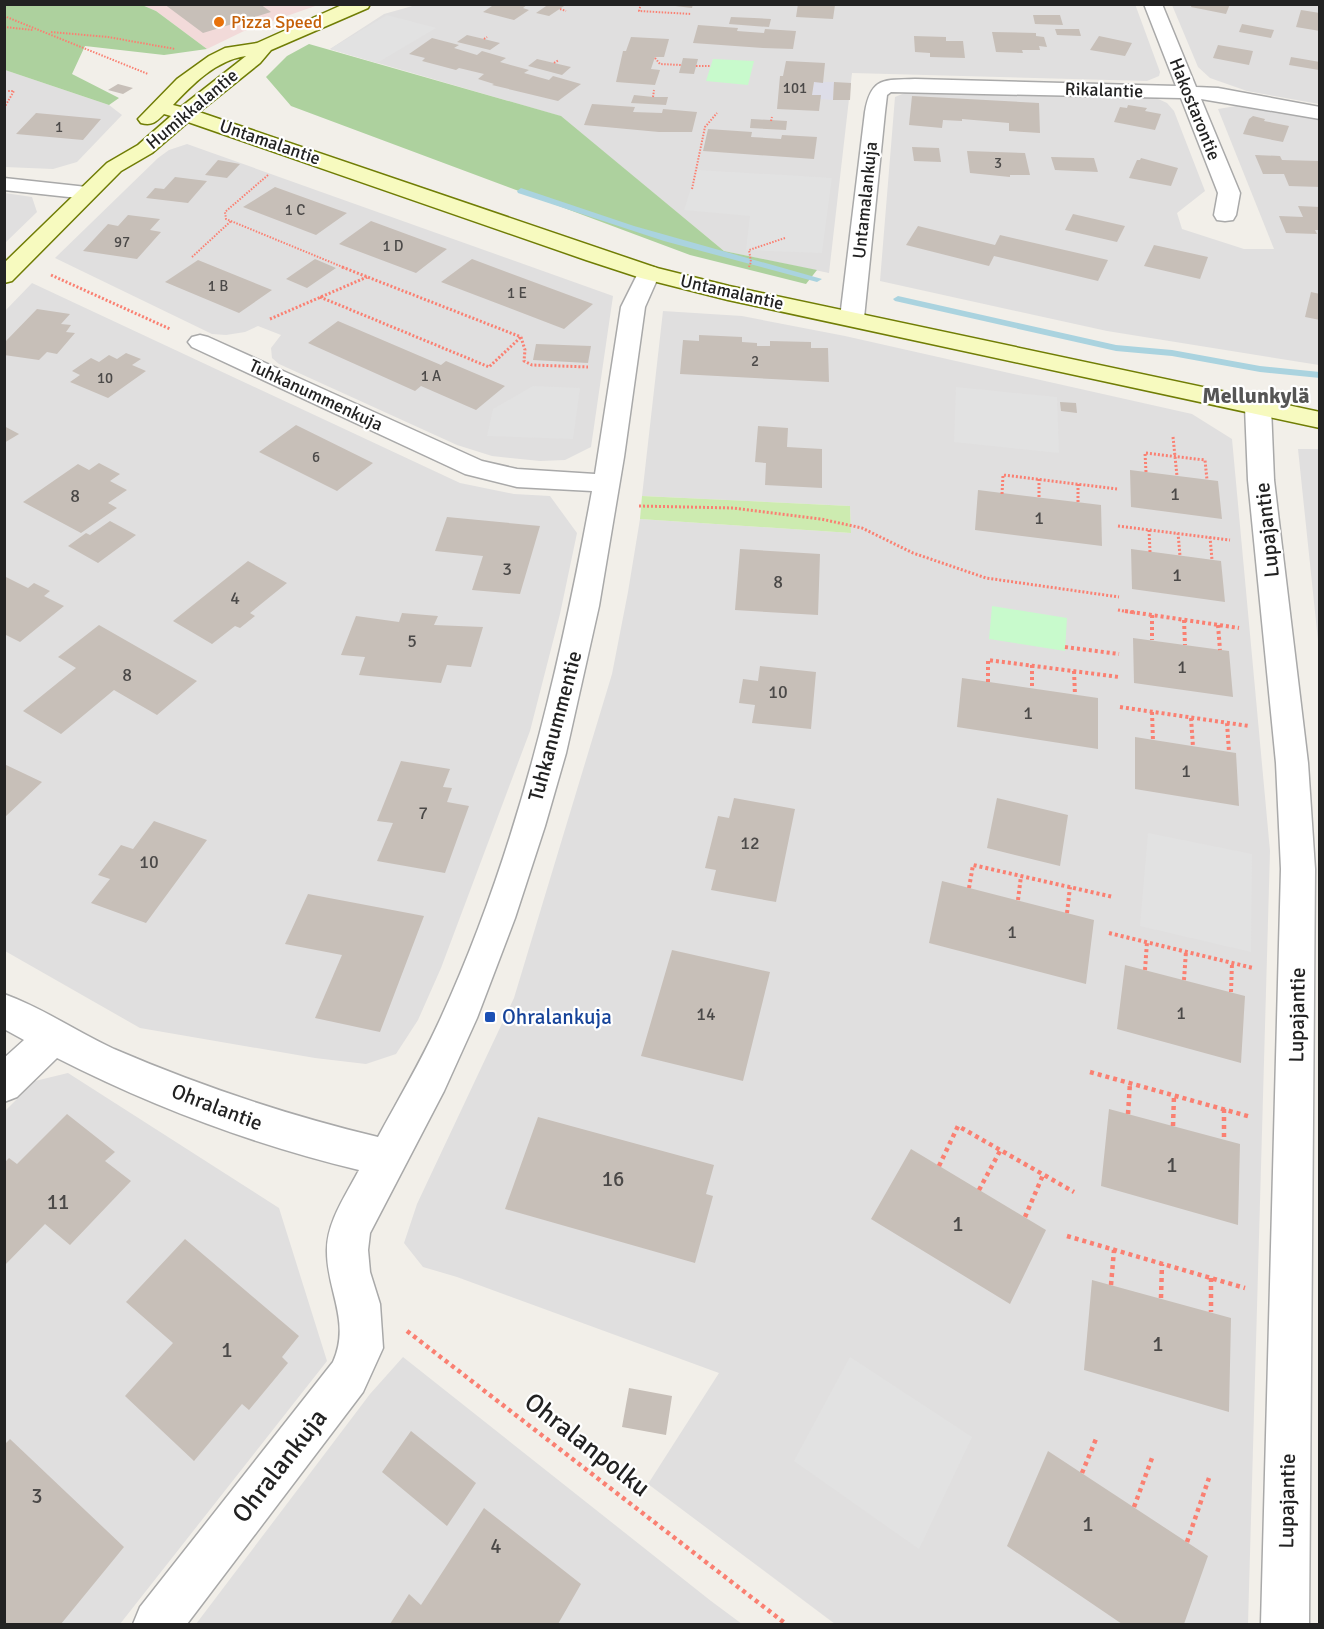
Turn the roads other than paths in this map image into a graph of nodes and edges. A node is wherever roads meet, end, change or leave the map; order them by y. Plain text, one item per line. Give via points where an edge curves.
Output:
1 (362, 4) edge
2 (1153, 4) edge
3 (265, 46) junction
4 (886, 86) joint
5 (1188, 92) junction
6 (160, 107) junction
7 (1320, 113) edge
8 (187, 114) junction
9 (114, 166) junction
10 (4, 184) edge
11 (87, 193) junction
12 (1225, 215) dead end
13 (650, 273) junction
14 (4, 276) edge
15 (852, 318) junction
16 (200, 342) road end
17 (1258, 407) junction
18 (1320, 420) edge
19 (604, 493) junction
20 (4, 1010) edge
21 (52, 1038) junction
22 (4, 1084) edge
23 (387, 1158) junction
24 (156, 1624) edge
25 (1285, 1624) edge

1 - 3 street, Humikkalantie via 294,30
2 - 5 street, Hakostarontie
3 - 6 street, Humikkalantie via 227,54 182,85
3 - 8 street, Humikkalantie
4 - 5 street, Rikalantie
4 - 15 street, Untamalankuja via 878,94 875,112
5 - 7 street, Rikalantie
5 - 12 street, Hakostarontie via 1229,193
6 - 8 street, Untamalantie
6 - 9 street, Humikkalantie via 122,146
8 - 9 street, Humikkalantie via 145,149
8 - 13 street, Untamalantie
9 - 11 street, Humikkalantie
10 - 11 street
11 - 14 street, Humikkalantie
13 - 15 street, Untamalantie
13 - 19 street, Tuhkanummentie via 633,307
15 - 17 street, Untamalantie
16 - 19 street, Tuhkanummenkuja via 474,468
17 - 18 street, Untamalantie
17 - 25 street, Lupajantie via 1261,480 1289,731 1298,869
19 - 23 street, Tuhkanummentie via 571,673 506,897 442,1056
20 - 21 street, Ohralantie
21 - 22 street
21 - 23 street, Ohralantie via 170,1090 279,1130
23 - 24 street, Ohralankuja via 350,1230 349,1272 359,1304 361,1348 348,1377

